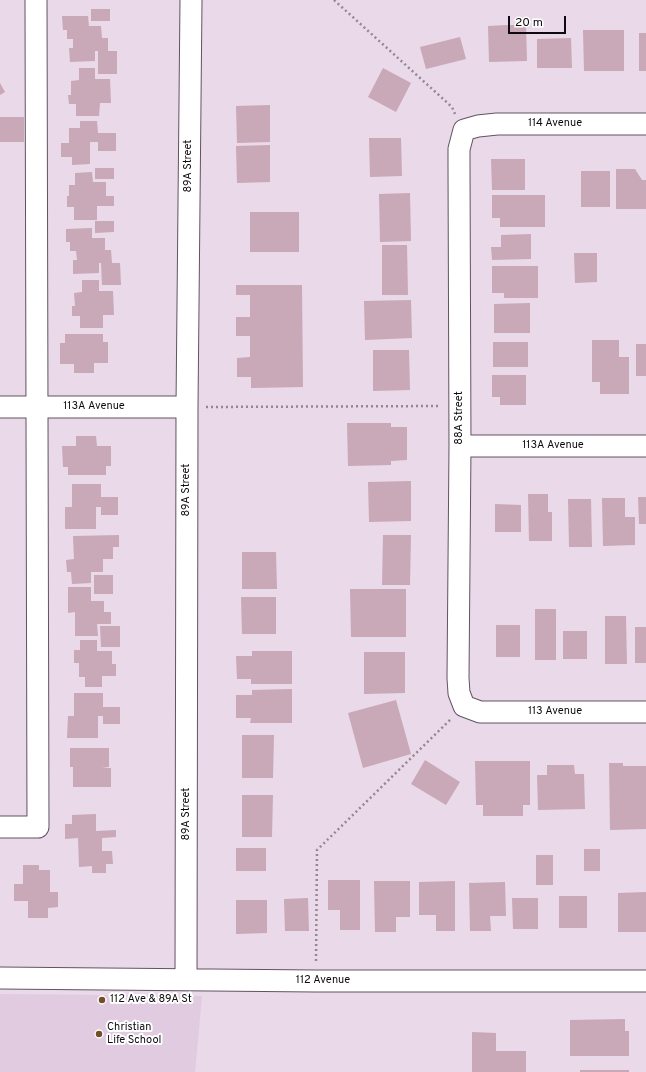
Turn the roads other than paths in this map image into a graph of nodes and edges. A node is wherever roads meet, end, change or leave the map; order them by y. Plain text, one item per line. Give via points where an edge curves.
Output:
1 (36, 0) edge
2 (191, 0) edge
3 (646, 124) edge
4 (464, 130) joint
5 (0, 407) edge
6 (37, 407) junction
7 (188, 407) junction
8 (460, 446) junction
9 (646, 446) edge
10 (464, 706) joint
11 (646, 712) edge
12 (0, 828) edge
13 (0, 978) edge
14 (186, 979) junction
15 (646, 981) edge

1 - 6 street
2 - 7 street, 89A Street
3 - 4 street, 114 Avenue via 497,124
4 - 8 street, 88A Street via 459,150
5 - 6 street, 113A Avenue
6 - 7 street, 113A Avenue
6 - 12 street via 38,827
7 - 14 street, 89A Street
8 - 9 street, 113A Avenue
8 - 10 street, 88A Street via 458,678 459,693
10 - 11 street, 113 Avenue via 480,712
13 - 14 street, 112 Avenue
14 - 15 street, 112 Avenue

